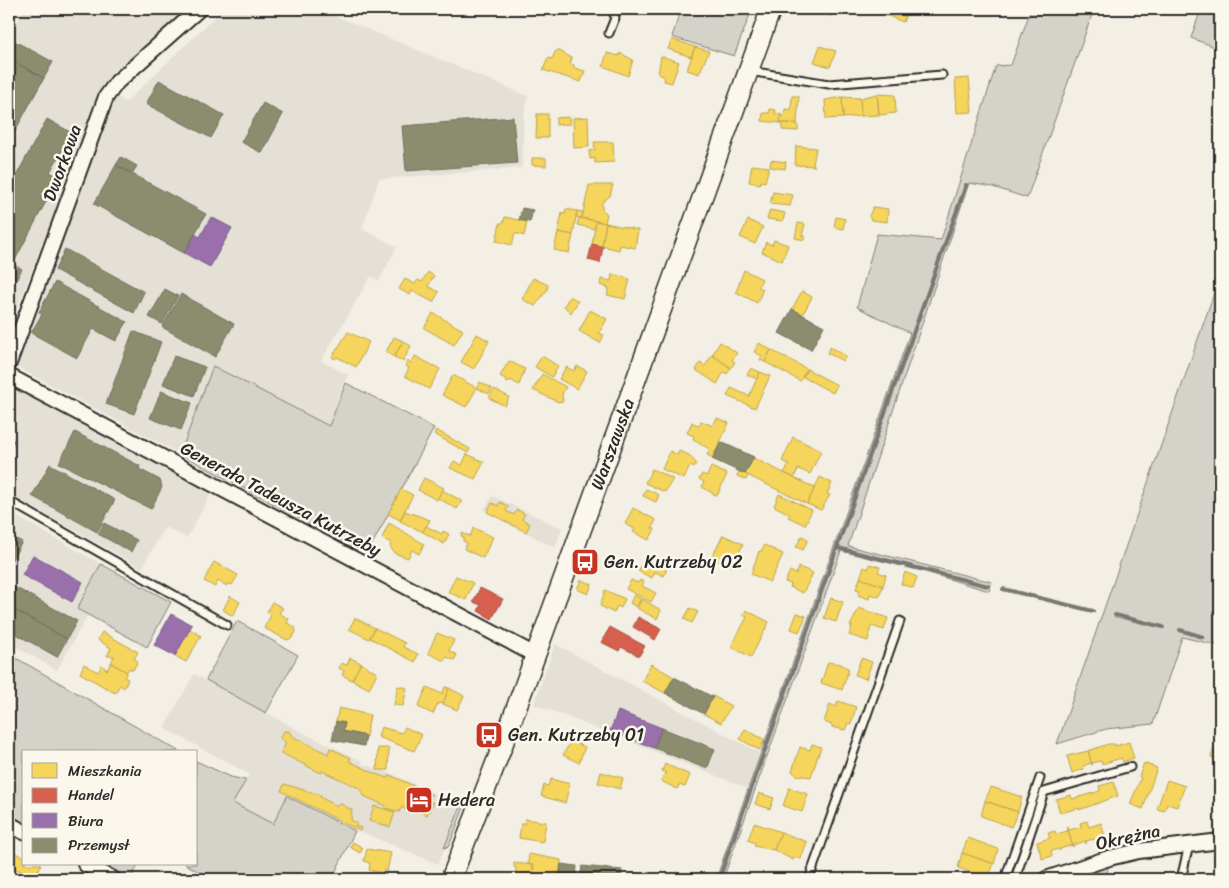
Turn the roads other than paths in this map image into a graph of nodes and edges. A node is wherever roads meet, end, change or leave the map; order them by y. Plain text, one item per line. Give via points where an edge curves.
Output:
1 (199, 9) edge
2 (613, 9) edge
3 (771, 9) edge
4 (609, 33) dead end
5 (748, 71) junction
6 (942, 75) dead end
7 (9, 363) edge
8 (9, 376) edge
9 (9, 501) edge
10 (900, 621) dead end
11 (227, 625) dead end
12 (535, 655) junction
13 (1130, 767) dead end
14 (1040, 778) dead end
15 (9, 824) edge
16 (22, 831) edge
17 (1220, 841) edge
18 (1189, 845) junction
19 (89, 866) edge
20 (113, 879) edge
21 (451, 879) edge
22 (810, 879) edge
23 (1005, 879) edge
24 (1015, 879) edge
25 (1046, 879) edge
26 (1181, 879) edge

1 - 7 street, Dworkowa via 117,82 106,97
2 - 4 lane via 615,18
3 - 5 main road, Warszawska
5 - 6 lane via 830,84
5 - 12 main road, Warszawska
8 - 12 street, Generała Tadeusza Kutrzeby
9 - 11 lane
10 - 22 lane
12 - 21 main road, Warszawska
13 - 24 lane via 1044,792
14 - 23 lane
15 - 16 street
17 - 18 street, Okrężna
18 - 25 street, Okrężna via 1124,854
18 - 26 lane
19 - 20 street

